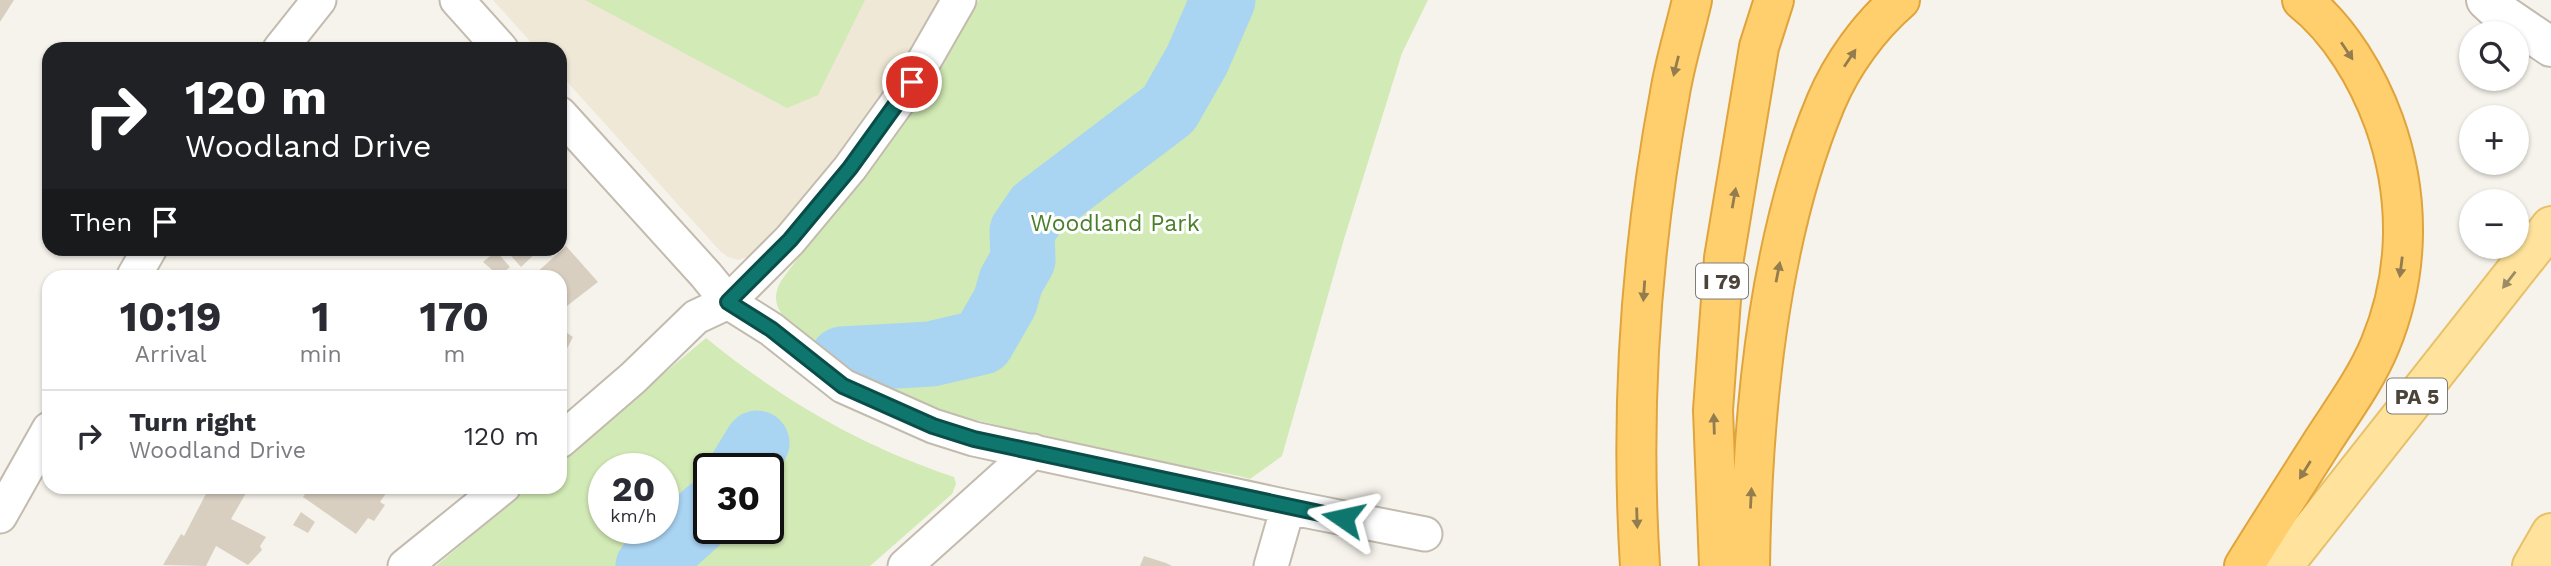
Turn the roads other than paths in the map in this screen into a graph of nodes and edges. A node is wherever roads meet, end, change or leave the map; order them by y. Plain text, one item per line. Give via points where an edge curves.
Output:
1 (319, 0) edge
2 (457, 0) edge
3 (959, 0) edge
4 (1692, 0) edge
5 (1774, 0) edge
6 (1900, 0) edge
7 (2302, 0) edge
8 (2486, 0) edge
9 (286, 42) edge
10 (495, 42) edge
11 (2551, 47) edge
12 (567, 122) edge
13 (2551, 226) edge
14 (728, 302) junction
15 (567, 435) edge
16 (42, 441) edge
17 (1033, 451) junction
18 (494, 494) edge
19 (1288, 507) junction
20 (0, 516) edge
21 (2551, 533) edge
22 (1425, 534) dead end
23 (405, 566) edge
24 (905, 566) edge
25 (1271, 566) edge
26 (1640, 566) edge
27 (1718, 566) edge
28 (1750, 566) edge
29 (2244, 566) edge
30 (2283, 566) edge
31 (2532, 566) edge

1 - 9 street
2 - 10 street
3 - 14 street via 912,82 850,168 790,240
4 -> 26 highway via 1670,91 1645,277 1636,398
27 -> 5 highway, I 79 via 1713,410 1724,258 1759,47
28 -> 6 highway via 1751,489 1765,348 1795,194 1826,101 1866,34
7 -> 29 highway via 2335,34 2379,108 2402,190 2401,271 2394,308 2362,380
8 - 11 street
12 - 14 street
13 -> 30 main road, PA 5
14 - 15 street via 696,317
14 - 17 street via 771,329 843,386 933,426
16 - 20 street
17 - 19 street
17 - 24 street
18 - 23 street
19 - 22 street
19 - 25 street
21 - 31 main road

